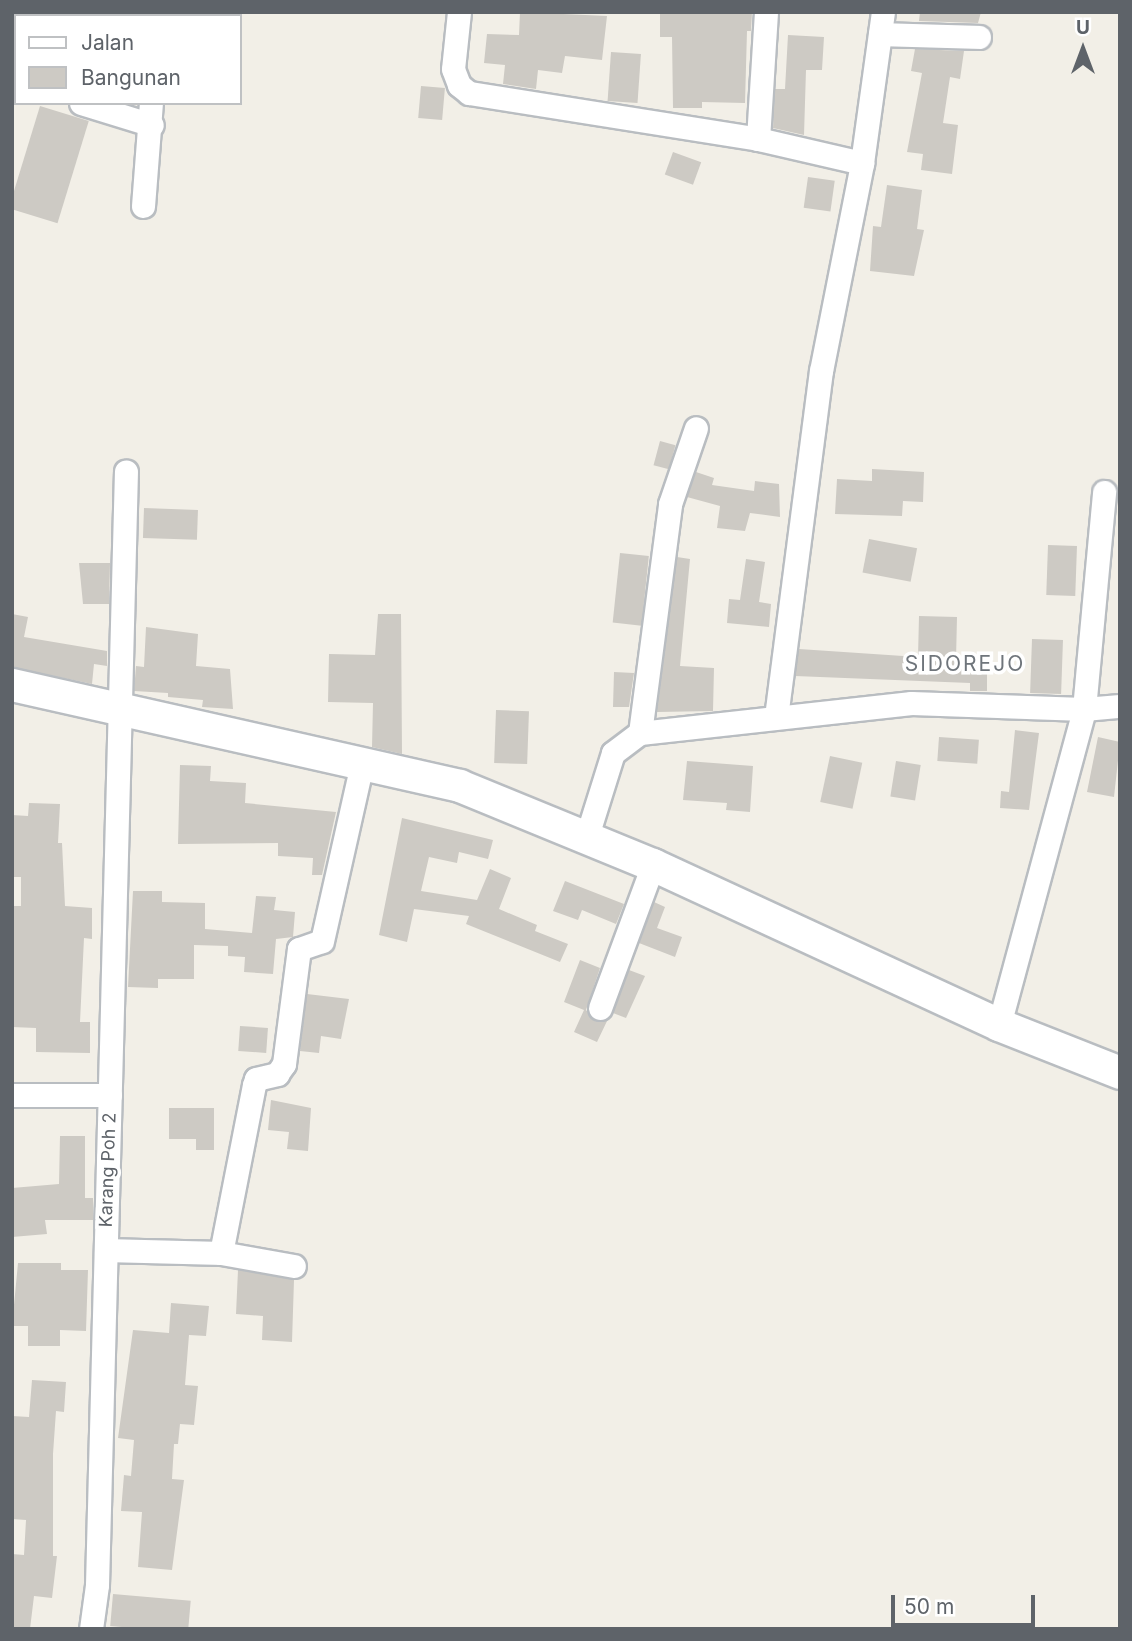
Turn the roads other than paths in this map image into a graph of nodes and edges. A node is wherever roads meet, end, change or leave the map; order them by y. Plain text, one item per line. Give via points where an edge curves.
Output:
1 (459, 12) edge
2 (766, 12) edge
3 (881, 23) edge
4 (979, 37) dead end
5 (94, 105) edge
6 (151, 114) edge
7 (758, 139) junction
8 (862, 163) junction
9 (143, 206) dead end
10 (696, 428) dead end
11 (126, 471) dead end
12 (1104, 492) dead end
13 (12, 685) edge
14 (1120, 706) edge
15 (1084, 709) junction
16 (117, 710) junction
17 (776, 717) junction
18 (640, 733) junction
19 (362, 764) junction
20 (586, 839) junction
21 (653, 865) junction
22 (600, 1008) dead end
23 (999, 1025) junction
24 (1120, 1073) edge
25 (12, 1096) edge
26 (110, 1096) junction
27 (106, 1250) junction
28 (221, 1253) junction
29 (294, 1266) dead end
30 (92, 1629) edge

1 - 7 street via 453,69 459,85 470,93
2 - 7 street
3 - 4 street
3 - 8 street
5 - 6 street
6 - 9 street
7 - 8 street
8 - 17 street via 821,371
10 - 18 street via 670,504
11 - 16 street, Karang Poh 2
12 - 15 street
13 - 16 main road
14 - 15 street
15 - 17 street via 911,703
15 - 23 street
16 - 19 main road
16 - 26 street, Karang Poh 2
17 - 18 street
18 - 20 street via 613,753
19 - 20 main road via 460,786
19 - 28 street via 322,941 299,949 284,1065 277,1074 261,1076 254,1085
20 - 21 main road
21 - 22 street
21 - 23 main road
23 - 24 main road
25 - 26 street
26 - 27 street, Karang Poh 2
27 - 28 street
27 - 30 street, Karang Poh 2
28 - 29 street

